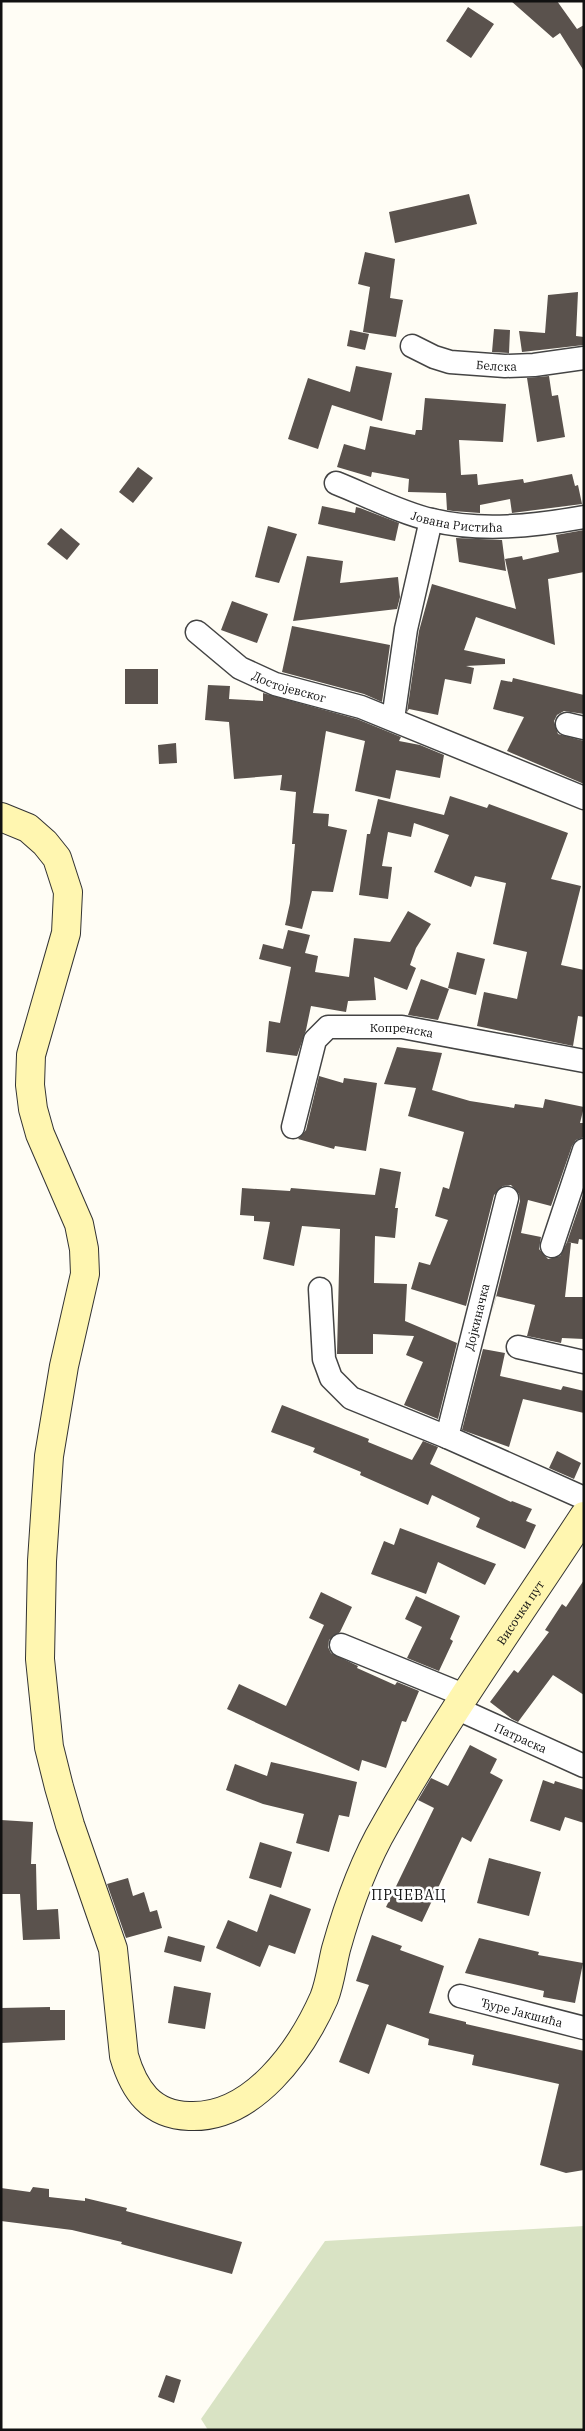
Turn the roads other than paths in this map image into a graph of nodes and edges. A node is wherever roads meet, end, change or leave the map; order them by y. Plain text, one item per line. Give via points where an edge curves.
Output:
1 (412, 346) dead end
2 (584, 358) edge
3 (336, 483) dead end
4 (584, 517) edge
5 (431, 520) junction
6 (197, 632) dead end
7 (393, 719) junction
8 (584, 798) edge
9 (1, 816) edge
10 (584, 1061) edge
11 (293, 1127) dead end
12 (584, 1150) edge
13 (506, 1198) dead end
14 (552, 1246) dead end
15 (320, 1289) dead end
16 (518, 1346) dead end
17 (584, 1362) edge
18 (447, 1437) junction
19 (584, 1498) edge
20 (584, 1516) edge
21 (341, 1644) dead end
22 (462, 1702) junction
23 (584, 1766) edge
24 (460, 1996) dead end
25 (584, 2028) edge

1 - 2 street, Белска via 450,362 504,366
3 - 5 street, Јована Ристића
4 - 5 street, Јована Ристића via 535,525 496,526
5 - 7 street via 406,629
6 - 7 street, Достојевског via 240,668 275,684
7 - 8 street, Достојевског
9 - 22 main road, Височки пут via 28,828 45,842 57,858 68,892 66,933 31,1055 30,1085 32,1109 40,1134 79,1224 85,1274 64,1366 49,1456 42,1561 40,1649 43,1702 49,1747 70,1825 113,1949 124,2056 129,2073 157,2110 201,2117 224,2111 252,2095 279,2070 304,2036 325,1996 336,1949 366,1861
10 - 11 street, Копренска via 402,1027 328,1027 315,1040
12 - 14 street
13 - 18 street, Дојкиначка
15 - 18 street via 324,1359 330,1378 336,1385 351,1398
16 - 17 street
18 - 19 street
20 - 22 main road, Височки пут
21 - 22 street, Патраска
22 - 23 street, Патраска
24 - 25 street, Ђуре Јакшића

